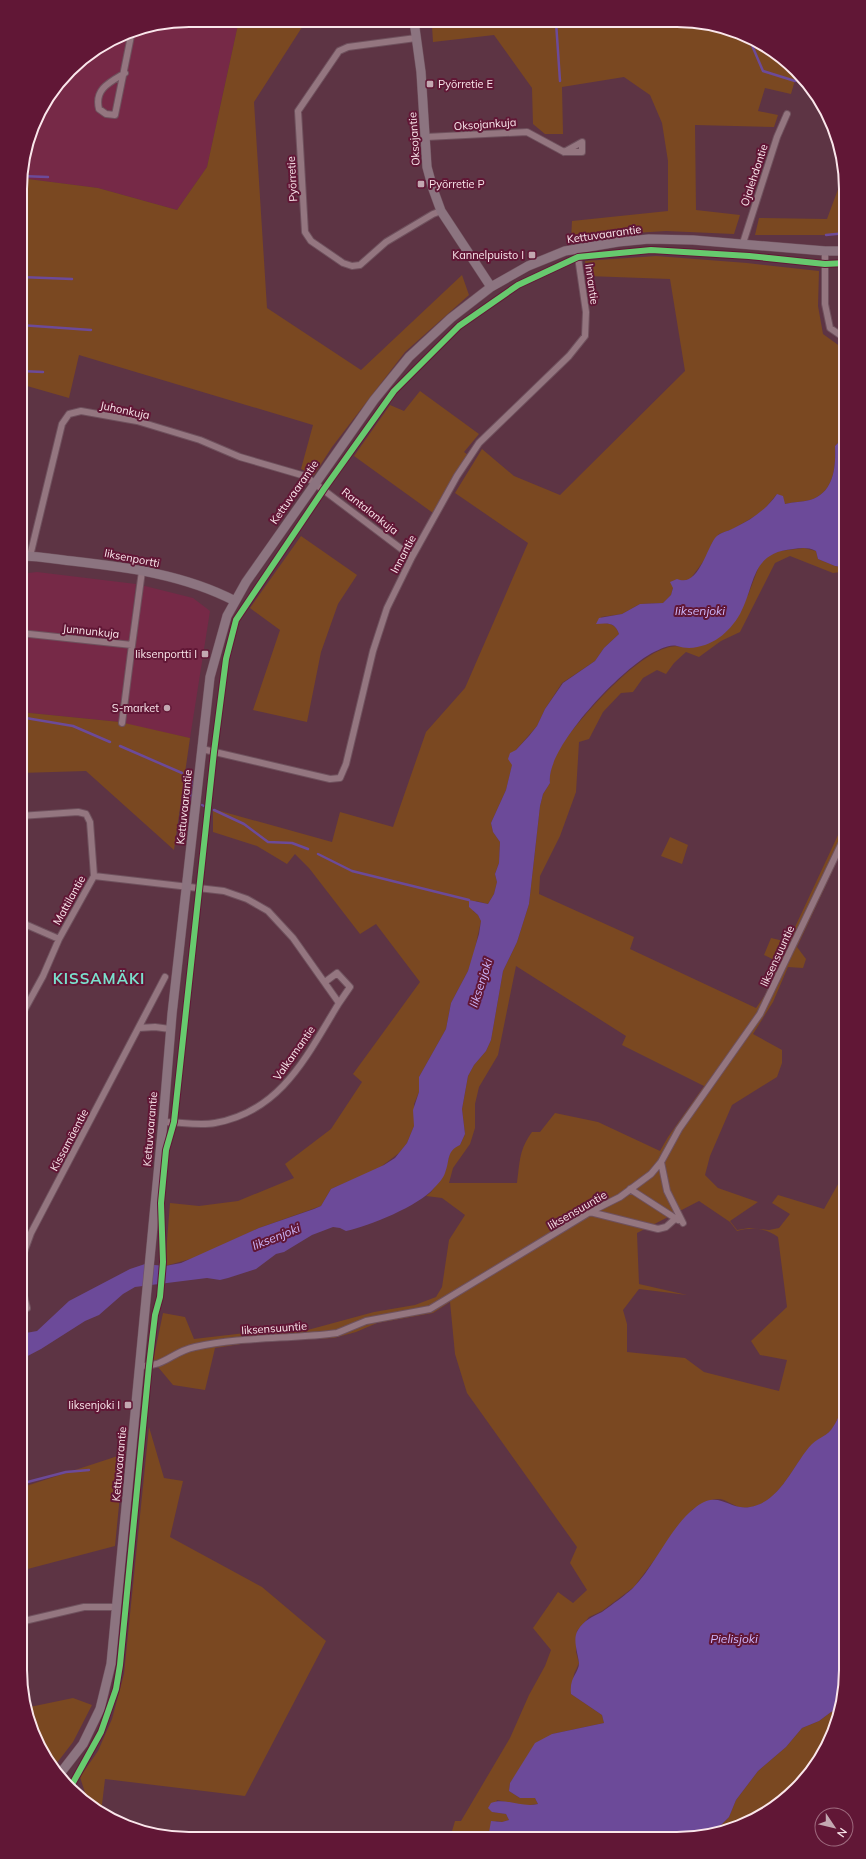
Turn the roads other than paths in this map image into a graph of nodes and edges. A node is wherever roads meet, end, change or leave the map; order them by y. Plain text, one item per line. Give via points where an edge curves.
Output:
1 (415, 27) edge
2 (131, 38) edge
3 (416, 38) junction
4 (125, 73) junction
5 (787, 114) dead end
6 (426, 137) junction
7 (564, 152) dead end
8 (441, 211) junction
9 (743, 243) junction
10 (575, 249) junction
11 (825, 251) junction
12 (839, 251) edge
13 (491, 287) junction
14 (839, 334) edge
15 (315, 482) junction
16 (30, 556) joint
17 (412, 557) junction
18 (142, 571) junction
19 (235, 601) junction
20 (27, 634) edge
21 (132, 646) junction
22 (122, 723) dead end
23 (202, 749) junction
24 (27, 816) edge
25 (839, 849) edge
26 (94, 876) junction
27 (187, 887) junction
28 (27, 925) edge
29 (59, 939) junction
30 (165, 977) dead end
31 (325, 982) junction
32 (339, 1003) junction
33 (27, 1005) edge
34 (139, 1028) junction
35 (170, 1029) junction
36 (163, 1122) junction
37 (661, 1162) junction
38 (630, 1189) junction
39 (590, 1212) junction
40 (675, 1219) junction
41 (27, 1244) edge
42 (139, 1366) junction
43 (116, 1607) junction
44 (27, 1620) edge
45 (63, 1771) edge

1 - 3 street, Oksojantie
2 - 4 street
3 - 6 street, Oksojantie
3 - 8 street, Pyörretie via 348,47 339,51 298,111 305,232 311,241 343,263 360,265 386,242
4 - 4 street via 111,81 97,100 99,109 106,114 116,116
5 - 9 street, Ojalehdontie via 777,137
6 - 7 street, Oksojankuja via 527,132
6 - 8 street, Oksojantie via 427,167
8 - 13 street, Oksojantie
9 - 10 street, Kettuvaarantie via 649,239
9 - 11 street, Kettuvaarantie
10 - 13 street, Kettuvaarantie via 528,266
10 - 17 street, Innantie via 586,312 585,336 564,362 479,443 457,476
11 - 12 street, Kettuvaarantie
11 - 14 street via 825,304 830,328
13 - 15 street, Kettuvaarantie via 451,318 409,357 374,400
15 - 16 street, Juhonkuja via 305,476 240,457 200,440 137,421 81,411 69,414 62,424
15 - 17 street, Rantalankuja
15 - 19 street, Kettuvaarantie
16 - 18 street, Iiksenportti
17 - 23 street, Innantie via 387,608 373,651 346,764 340,778 330,779
18 - 19 street, Iiksenportti via 197,584
18 - 21 street, Junnunkuja
19 - 23 street, Kettuvaarantie via 227,616 210,677
20 - 21 street, Junnunkuja
21 - 22 street
23 - 27 street, Kettuvaarantie
24 - 26 street via 78,812 86,814 90,822
25 - 37 street, Iiksensuuntie via 760,1014 679,1129
26 - 27 street, Mattilantie
26 - 29 street, Mattilantie
27 - 31 street via 224,891 247,899 268,911
27 - 35 street, Kettuvaarantie
28 - 29 street
29 - 33 street, Mattilantie
30 - 34 street, Kissamäentie
31 - 32 street
31 - 32 street, Valkamantie via 337,973 350,987
32 - 36 street, Valkamantie via 295,1073 282,1089 267,1101 248,1112 214,1123
34 - 35 street
34 - 41 street, Kissamäentie
35 - 36 street, Kettuvaarantie
36 - 42 street, Kettuvaarantie
37 - 38 street, Iiksensuuntie via 651,1174
37 - 40 street via 667,1191 683,1222
38 - 39 street, Iiksensuuntie
38 - 40 street
39 - 40 street via 658,1229 666,1227
39 - 42 street, Iiksensuuntie via 430,1309 366,1321 337,1333 250,1339 195,1347 178,1352 159,1365
42 - 43 street, Kettuvaarantie
43 - 44 street via 84,1607
43 - 45 street, Kettuvaarantie via 111,1664 100,1709 83,1744

